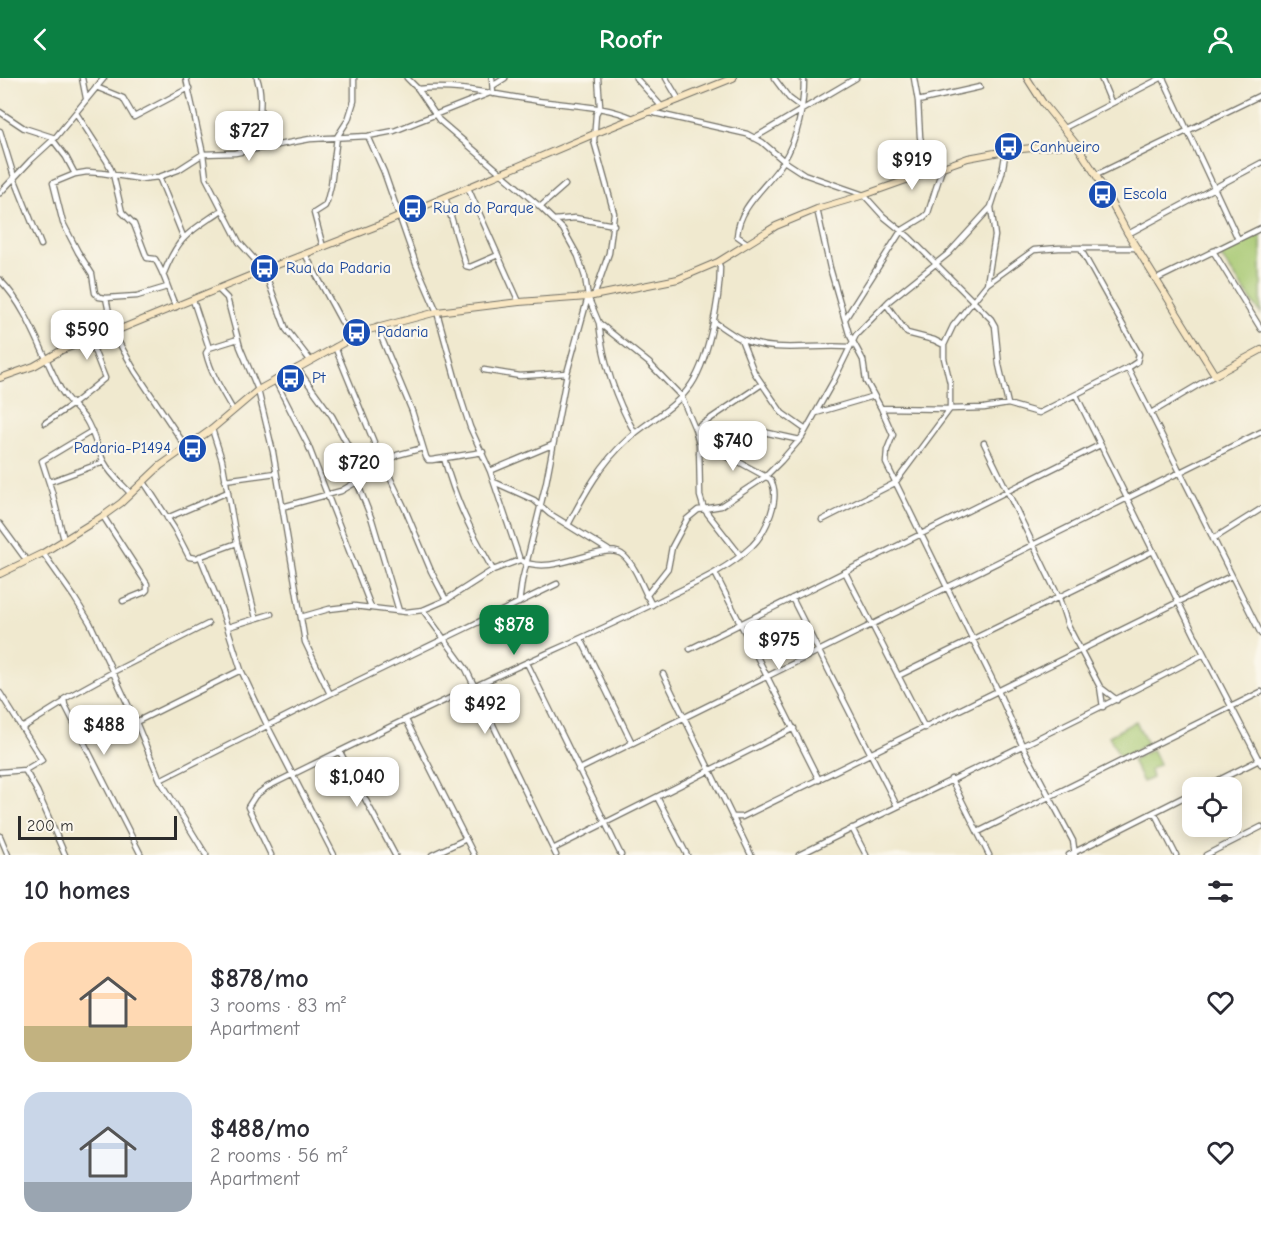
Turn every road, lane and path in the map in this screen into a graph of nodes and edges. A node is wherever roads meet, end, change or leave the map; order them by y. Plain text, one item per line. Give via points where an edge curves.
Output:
1 (82, 78) edge
2 (104, 78) edge
3 (188, 78) edge
4 (257, 78) edge
5 (354, 78) edge
6 (407, 78) edge
7 (492, 78) edge
8 (505, 78) edge
9 (598, 78) edge
10 (636, 78) edge
11 (666, 78) edge
12 (733, 78) edge
13 (774, 78) edge
14 (804, 78) edge
15 (856, 78) edge
16 (914, 78) edge
17 (1027, 78) edge
18 (1101, 78) edge
19 (1162, 78) edge
20 (494, 85) junction
21 (96, 87) junction
22 (980, 87) dead end
23 (189, 88) junction
24 (418, 89) junction
25 (492, 93) junction
26 (1261, 95) edge
27 (86, 98) junction
28 (679, 100) junction
29 (918, 101) junction
30 (1111, 102) junction
31 (600, 106) junction
32 (662, 107) junction
33 (801, 108) junction
34 (0, 112) edge
35 (649, 112) junction
36 (76, 113) junction
37 (435, 116) junction
38 (633, 118) junction
39 (1064, 128) junction
40 (1187, 130) junction
41 (0, 131) edge
42 (594, 134) junction
43 (368, 136) junction
44 (337, 137) junction
45 (754, 138) junction
46 (54, 139) junction
47 (1076, 144) junction
48 (260, 148) junction
49 (1006, 150) junction
50 (203, 154) junction
51 (784, 161) junction
52 (1261, 163) edge
53 (943, 166) junction
54 (929, 172) junction
55 (501, 173) junction
56 (75, 174) junction
57 (113, 174) junction
58 (1096, 175) junction
59 (159, 177) junction
60 (15, 180) junction
61 (565, 185) dead end
62 (1215, 187) junction
63 (468, 188) junction
64 (0, 193) edge
65 (864, 195) junction
66 (445, 197) junction
67 (540, 207) junction
68 (991, 207) junction
69 (817, 209) junction
70 (222, 210) junction
71 (401, 215) junction
72 (554, 220) junction
73 (614, 225) junction
74 (1261, 228) edge
75 (901, 231) junction
76 (1128, 234) junction
77 (183, 236) junction
78 (1238, 238) junction
79 (747, 243) junction
80 (41, 245) dead end
81 (323, 247) junction
82 (1080, 248) junction
83 (1137, 248) junction
84 (1213, 251) junction
85 (305, 254) junction
86 (498, 255) junction
87 (718, 262) junction
88 (936, 265) junction
89 (264, 270) junction
90 (164, 273) junction
91 (1156, 279) junction
92 (0, 280) edge
93 (987, 284) junction
94 (167, 288) junction
95 (218, 289) junction
96 (591, 297) junction
97 (105, 298) junction
98 (193, 300) junction
99 (973, 301) junction
100 (519, 303) junction
101 (886, 304) junction
102 (176, 307) junction
103 (437, 312) junction
104 (845, 319) junction
105 (713, 321) junction
106 (598, 323) junction
107 (376, 327) junction
108 (1261, 330) edge
109 (113, 332) junction
110 (238, 339) junction
111 (351, 339) junction
112 (741, 339) junction
113 (90, 340) junction
114 (852, 340) junction
115 (944, 345) junction
116 (335, 346) junction
117 (849, 347) junction
118 (209, 348) junction
119 (1261, 350) edge
120 (47, 359) junction
121 (310, 360) junction
122 (297, 368) junction
123 (1128, 368) junction
124 (484, 370) dead end
125 (567, 373) junction
126 (1215, 375) junction
127 (0, 378) edge
128 (275, 380) junction
129 (762, 384) junction
130 (258, 390) junction
131 (1076, 395) junction
132 (681, 396) junction
133 (874, 396) junction
134 (73, 404) junction
135 (1008, 404) junction
136 (881, 408) junction
137 (950, 409) junction
138 (233, 410) junction
139 (815, 413) junction
140 (1151, 413) junction
141 (45, 423) dead end
142 (212, 429) junction
143 (695, 429) junction
144 (806, 430) junction
145 (92, 431) junction
146 (1261, 432) edge
147 (635, 433) junction
148 (800, 440) junction
149 (984, 443) dead end
150 (552, 445) junction
151 (1100, 445) junction
152 (186, 447) junction
153 (423, 448) junction
154 (710, 450) junction
155 (483, 452) junction
156 (699, 454) junction
157 (444, 458) junction
158 (104, 462) junction
159 (383, 464) junction
160 (490, 471) junction
161 (1179, 472) junction
162 (276, 473) junction
163 (365, 477) junction
164 (765, 477) junction
165 (225, 480) junction
166 (49, 482) junction
167 (144, 482) junction
168 (357, 482) junction
169 (494, 482) junction
170 (895, 483) junction
171 (228, 492) junction
172 (1008, 493) junction
173 (131, 494) junction
174 (327, 495) junction
175 (1128, 498) junction
176 (282, 507) junction
177 (540, 507) junction
178 (704, 509) junction
179 (1261, 509) edge
180 (103, 516) junction
181 (167, 518) junction
182 (822, 520) dead end
183 (0, 524) edge
184 (568, 525) junction
185 (921, 535) junction
186 (1213, 539) junction
187 (64, 540) junction
188 (237, 543) junction
189 (1034, 543) junction
190 (608, 550) junction
191 (1153, 550) junction
192 (43, 552) junction
193 (740, 555) junction
194 (200, 556) junction
195 (520, 560) junction
196 (27, 561) junction
197 (527, 564) junction
198 (493, 570) junction
199 (846, 572) junction
200 (715, 573) junction
201 (0, 574) edge
202 (1232, 576) junction
203 (557, 584) dead end
204 (947, 587) junction
205 (646, 596) junction
206 (792, 598) junction
207 (1059, 598) junction
208 (446, 600) junction
209 (123, 601) dead end
210 (1179, 602) junction
211 (519, 603) junction
212 (652, 605) junction
213 (371, 607) junction
214 (423, 610) junction
215 (399, 611) junction
216 (271, 614) dead end
217 (256, 618) junction
218 (301, 618) junction
219 (741, 623) junction
220 (208, 624) dead end
221 (872, 625) junction
222 (1259, 626) edge
223 (228, 627) junction
224 (1261, 634) edge
225 (443, 639) junction
226 (581, 639) junction
227 (972, 639) junction
228 (690, 649) dead end
229 (820, 650) junction
230 (1082, 650) junction
231 (1204, 654) junction
232 (527, 663) junction
233 (242, 670) junction
234 (113, 672) junction
235 (663, 674) dead end
236 (768, 676) junction
237 (898, 676) junction
238 (474, 686) junction
239 (1100, 687) junction
240 (998, 691) junction
241 (1261, 692) edge
242 (0, 693) edge
243 (330, 694) junction
244 (1117, 700) junction
245 (64, 702) junction
246 (1103, 707) junction
247 (1230, 707) junction
248 (684, 718) junction
249 (406, 720) junction
250 (136, 722) junction
251 (267, 725) junction
252 (22, 728) junction
253 (794, 728) junction
254 (925, 728) junction
255 (632, 743) junction
256 (1022, 745) junction
257 (340, 752) junction
258 (872, 754) junction
259 (1260, 761) edge
260 (25, 770) junction
261 (578, 770) junction
262 (710, 770) junction
263 (0, 772) edge
264 (293, 774) junction
265 (1226, 777) edge
266 (951, 779) junction
267 (160, 780) junction
268 (819, 780) junction
269 (657, 797) junction
270 (1050, 798) junction
271 (1182, 798) edge
272 (897, 806) junction
273 (1154, 812) junction
274 (732, 817) junction
275 (742, 817) junction
276 (605, 824) junction
277 (737, 826) junction
278 (1261, 827) edge
279 (852, 828) junction
280 (978, 832) junction
281 (0, 836) edge
282 (466, 839) junction
283 (2, 845) edge
284 (553, 849) junction
285 (394, 853) edge
286 (1075, 853) edge
287 (8, 855) edge
288 (65, 855) edge
289 (141, 855) edge
290 (206, 855) edge
291 (271, 855) edge
292 (334, 855) edge
293 (387, 855) edge
294 (432, 855) edge
295 (474, 855) edge
296 (556, 855) edge
297 (621, 855) edge
298 (687, 855) edge
299 (751, 855) edge
300 (799, 855) edge
301 (866, 855) edge
302 (989, 855) edge
303 (1069, 855) edge
304 (1176, 855) edge
305 (1206, 855) edge

1 - 27 street
2 - 21 street
3 - 23 street
4 - 48 street
5 - 44 street via 351,112
6 - 24 street
7 - 20 street
8 - 20 street
9 - 31 street
10 - 32 street
11 - 28 street
12 - 28 street
13 - 33 street
14 - 33 street
15 - 33 street
16 - 29 street
17 - 39 street
18 - 30 street
19 - 30 street
19 - 40 street
20 - 25 street
21 - 23 street via 123,98 135,117
21 - 27 street
22 - 29 street
23 - 50 street
24 - 25 street via 449,87
24 - 37 street
25 - 31 street
25 - 37 street
26 - 40 street
27 - 36 street
28 - 32 street
29 - 54 street
30 - 39 street
31 - 38 street
31 - 42 street
32 - 35 street
33 - 45 street
33 - 51 street
34 - 46 street via 24,128
35 - 38 street
35 - 45 street
36 - 46 street
36 - 57 street
37 - 43 street
37 - 55 street
38 - 42 street
39 - 47 street
40 - 58 street
40 - 62 street
41 - 60 street
42 - 55 street
42 - 73 street
43 - 44 street
43 - 71 street
44 - 48 street
44 - 81 street via 327,201 314,213
45 - 51 street
46 - 56 street
46 - 60 street
47 - 49 street
47 - 58 street
48 - 50 street
49 - 53 street
49 - 68 street
50 - 59 street
50 - 70 street via 206,178
51 - 65 street via 804,174
51 - 79 street via 749,204 737,236
52 - 62 street
53 - 54 street
53 - 75 street via 928,213
54 - 65 street
55 - 63 street
55 - 67 street
56 - 57 street
56 - 97 street via 53,186 66,230 92,274 94,293
57 - 59 street
57 - 90 street via 122,212 134,224 147,258 155,259
58 - 76 street
59 - 77 street
60 - 64 street
60 - 80 street
61 - 67 street
62 - 76 street
62 - 78 street
63 - 66 street
63 - 86 street
65 - 69 street
65 - 75 street
66 - 71 street
66 - 86 street via 466,266
67 - 72 street
68 - 88 street
68 - 93 street via 995,236
69 - 79 street
69 - 104 street
70 - 77 street
70 - 89 street via 239,243
71 - 81 street
71 - 103 street
72 - 73 street via 575,218
72 - 96 street via 578,256
73 - 96 street via 609,253
74 - 78 street
75 - 88 street
75 - 104 street
76 - 83 street
77 - 90 street
78 - 84 street
79 - 87 street
81 - 85 street
82 - 83 street
82 - 93 street via 1034,250
82 - 123 street via 1139,354 1137,362
83 - 91 street
84 - 91 street
84 - 108 street
85 - 89 street
85 - 111 street
86 - 100 street
87 - 96 street via 678,279
87 - 105 street via 720,281
88 - 99 street
88 - 101 street
89 - 95 street
89 - 121 street via 286,329
90 - 94 street
91 - 126 street
92 - 120 street via 16,301
93 - 99 street
94 - 97 street via 137,296
94 - 102 street
95 - 98 street
95 - 110 street via 227,298
96 - 100 street
96 - 106 street
96 - 125 street
97 - 109 street
98 - 102 street
98 - 118 street
99 - 115 street
99 - 135 street via 994,326
100 - 103 street
101 - 114 street
101 - 115 street via 907,333
102 - 109 street
103 - 107 street
103 - 155 street via 458,390
104 - 114 street
105 - 112 street
105 - 132 street via 696,377
106 - 132 street via 649,363
106 - 147 street via 610,375
107 - 111 street
107 - 153 street via 412,411
109 - 113 street
109 - 152 street
110 - 118 street
110 - 130 street
111 - 116 street
112 - 117 street via 780,348
112 - 129 street
113 - 120 street
113 - 134 street via 105,378
114 - 117 street
114 - 133 street
115 - 137 street
116 - 121 street
116 - 159 street
117 - 139 street
118 - 138 street via 206,353 215,381
119 - 126 street
120 - 127 street
120 - 134 street via 59,388
121 - 122 street
122 - 128 street
122 - 163 street via 332,416
123 - 131 street
123 - 140 street
124 - 125 street via 520,376
125 - 150 street
126 - 140 street
128 - 130 street
128 - 174 street via 308,445
129 - 143 street
129 - 144 street via 782,413
130 - 138 street
130 - 162 street
131 - 135 street via 1039,413
131 - 151 street
132 - 143 street
132 - 147 street
133 - 136 street
133 - 139 street
134 - 141 street
134 - 145 street
135 - 137 street
136 - 137 street
136 - 170 street via 893,435 885,456
137 - 170 street
138 - 142 street
139 - 144 street
140 - 161 street
142 - 152 street
142 - 165 street
143 - 156 street
144 - 148 street
145 - 158 street
145 - 166 street via 42,461
146 - 161 street
147 - 184 street via 599,471
148 - 154 street via 759,431
148 - 164 street
149 - 172 street
150 - 160 street
150 - 177 street
151 - 172 street
151 - 175 street
152 - 167 street
153 - 157 street via 428,460
153 - 159 street via 397,455
154 - 156 street
154 - 164 street
155 - 157 street
155 - 160 street
156 - 178 street via 699,496
157 - 198 street via 467,524
158 - 166 street
158 - 173 street
159 - 163 street
159 - 208 street
160 - 169 street
161 - 175 street
161 - 186 street
162 - 165 street
162 - 176 street
163 - 168 street
164 - 178 street via 721,506
164 - 193 street via 774,489 768,520 753,544
165 - 171 street
166 - 187 street
167 - 173 street
167 - 181 street
168 - 174 street
168 - 215 street
169 - 177 street via 534,500
169 - 195 street
170 - 182 street
170 - 185 street
171 - 181 street
171 - 188 street
172 - 185 street
172 - 189 street
173 - 180 street
174 - 176 street
174 - 213 street
175 - 189 street
175 - 191 street
176 - 218 street
177 - 184 street
177 - 197 street
178 - 193 street
178 - 205 street via 687,519 672,547 668,568
179 - 186 street
180 - 187 street
180 - 209 street via 147,584 145,592
181 - 194 street via 189,557
183 - 196 street
184 - 190 street
185 - 199 street
185 - 204 street
186 - 202 street
187 - 192 street
188 - 194 street
188 - 217 street
189 - 204 street
189 - 207 street
190 - 197 street via 542,566
190 - 205 street via 623,555
191 - 207 street
191 - 210 street
192 - 196 street
192 - 234 street via 75,597
193 - 200 street
194 - 223 street
195 - 197 street
195 - 198 street
196 - 201 street
197 - 211 street
198 - 208 street
199 - 206 street
199 - 221 street
200 - 212 street
200 - 219 street
202 - 210 street
202 - 222 street
203 - 211 street
204 - 221 street
204 - 227 street
205 - 212 street
206 - 219 street
206 - 229 street
207 - 227 street
207 - 230 street via 1068,626
208 - 214 street
210 - 230 street
210 - 231 street
211 - 225 street
212 - 226 street
213 - 215 street
213 - 218 street via 329,609
214 - 215 street
214 - 225 street
216 - 217 street
217 - 223 street
218 - 243 street via 308,650
219 - 228 street
219 - 236 street
220 - 234 street
221 - 229 street
221 - 237 street
222 - 224 street
223 - 233 street
225 - 238 street via 460,658
225 - 243 street
226 - 232 street
226 - 255 street
227 - 237 street
227 - 240 street
229 - 236 street
229 - 258 street
230 - 239 street
230 - 240 street
231 - 244 street
231 - 247 street
232 - 238 street
232 - 261 street
233 - 250 street
233 - 251 street
234 - 245 street via 68,696
234 - 250 street
235 - 248 street
236 - 248 street
236 - 253 street
237 - 254 street
238 - 249 street
238 - 284 street
239 - 244 street
239 - 246 street
240 - 254 street
240 - 256 street
241 - 247 street
242 - 252 street
243 - 251 street
244 - 246 street
245 - 252 street
245 - 289 street
246 - 256 street
247 - 259 street
247 - 270 street
248 - 255 street
248 - 262 street
249 - 257 street
249 - 282 street
250 - 267 street
251 - 264 street
251 - 267 street
252 - 260 street via 42,759
253 - 262 street
253 - 268 street
254 - 258 street
255 - 261 street
256 - 266 street
256 - 270 street
257 - 264 street
257 - 285 street
258 - 268 street
258 - 272 street
259 - 265 street
260 - 263 street
260 - 288 street
261 - 276 street
262 - 269 street
262 - 274 street
264 - 291 street via 267,787 248,807
264 - 292 street
266 - 272 street
266 - 280 street
267 - 290 street
268 - 275 street
269 - 276 street
269 - 298 street
270 - 280 street
270 - 286 street via 1073,841
271 - 273 street
272 - 279 street
273 - 286 street
273 - 304 street
274 - 275 street
274 - 277 street
275 - 277 street
276 - 284 street
276 - 297 street
277 - 299 street
278 - 305 street
279 - 300 street
279 - 301 street
280 - 302 street
281 - 283 street
282 - 294 street
282 - 295 street
283 - 287 street
284 - 296 street
285 - 293 street
286 - 303 street

